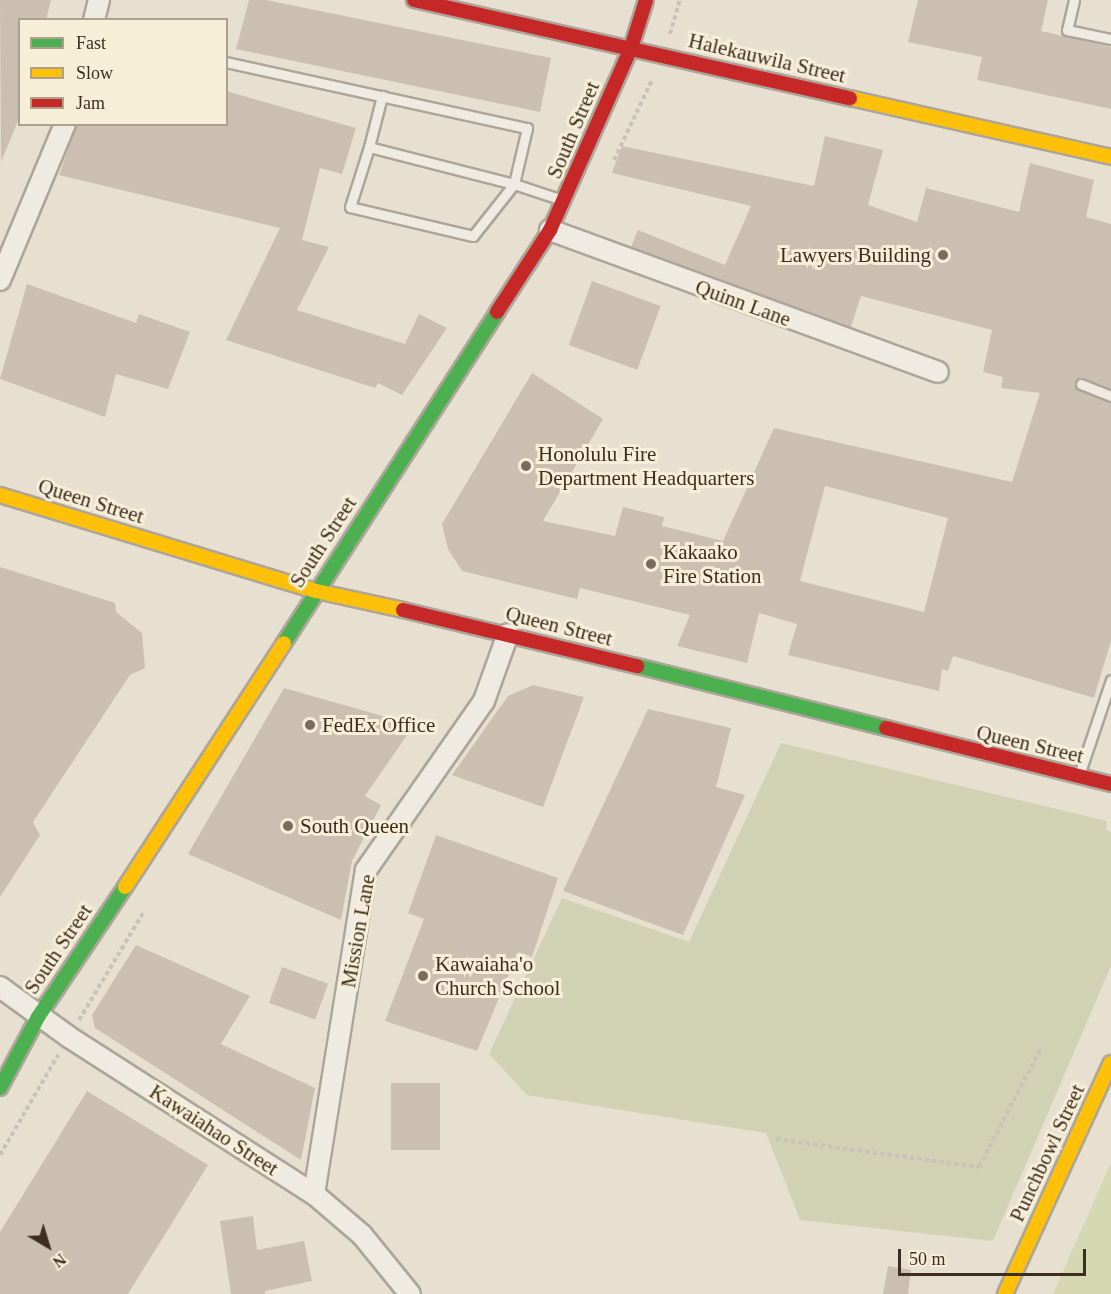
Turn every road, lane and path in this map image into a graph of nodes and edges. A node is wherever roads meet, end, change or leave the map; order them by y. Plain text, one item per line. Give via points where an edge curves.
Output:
1 (99, 0) edge
2 (414, 0) edge
3 (646, 0) edge
4 (1074, 0) edge
5 (94, 18) edge
6 (1111, 39) edge
7 (631, 48) junction
8 (228, 62) edge
9 (382, 96) junction
10 (64, 126) edge
11 (369, 147) junction
12 (1111, 157) edge
13 (514, 184) junction
14 (565, 201) junction
15 (550, 230) junction
16 (0, 280) edge
17 (938, 372) dead end
18 (1081, 384) dead end
19 (1111, 396) edge
20 (0, 495) edge
21 (316, 591) junction
22 (508, 634) junction
23 (1111, 680) edge
24 (1078, 777) junction
25 (1111, 784) edge
26 (0, 987) edge
27 (38, 1017) junction
28 (1041, 1048) dead end
29 (1111, 1063) edge
30 (0, 1088) edge
31 (776, 1139) dead end
32 (314, 1194) junction
33 (410, 1294) edge
34 (1005, 1294) edge

1 - 5 street
2 - 7 main road, Halekauwila Street
3 - 7 main road, South Street
4 - 6 lane via 1067,30
7 - 12 main road, Halekauwila Street
7 - 14 main road, South Street
8 - 9 lane
9 - 11 lane
9 - 13 lane via 527,128
10 - 16 street
11 - 13 lane
11 - 13 lane via 350,207 473,236
13 - 14 lane
14 - 15 main road, South Street
15 - 17 street, Quinn Lane
15 - 21 main road, South Street
18 - 19 lane
20 - 21 main road, Queen Street
21 - 22 main road, Queen Street
21 - 27 main road, South Street
22 - 24 main road, Queen Street
22 - 32 street, Mission Lane via 484,701 366,870
23 - 24 lane
24 - 25 main road, Queen Street
26 - 27 street, Kawaiahao Street
27 - 30 main road, South Street
27 - 32 street, Kawaiahao Street
28 - 31 path via 979,1167
29 - 34 main road, Punchbowl Street
32 - 33 street, Kawaiahao Street via 362,1235

